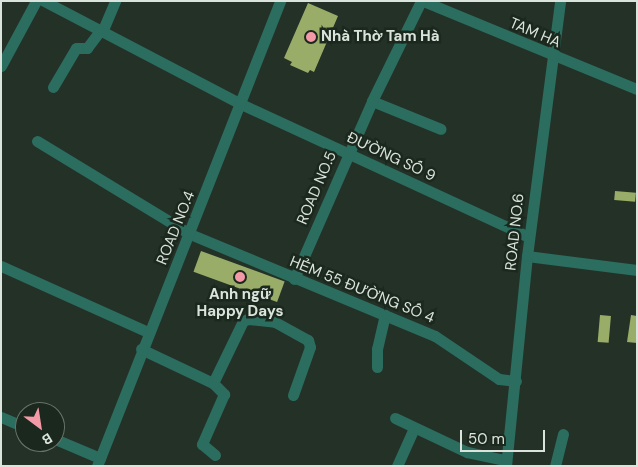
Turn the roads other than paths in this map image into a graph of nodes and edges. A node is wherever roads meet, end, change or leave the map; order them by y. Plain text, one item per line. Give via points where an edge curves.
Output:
1 (36, 1) edge
2 (44, 1) edge
3 (116, 1) edge
4 (280, 1) edge
5 (422, 1) edge
6 (560, 1) edge
7 (101, 31) junction
8 (550, 56) junction
9 (1, 66) edge
10 (53, 87) dead end
11 (637, 90) edge
12 (372, 101) junction
13 (241, 104) junction
14 (441, 129) dead end
15 (37, 141) dead end
16 (348, 154) junction
17 (190, 234) junction
18 (529, 237) junction
19 (527, 256) junction
20 (1, 266) edge
21 (637, 270) edge
22 (294, 279) junction
23 (385, 315) junction
24 (148, 332) junction
25 (141, 349) junction
26 (377, 367) dead end
27 (516, 380) junction
28 (213, 383) junction
29 (293, 395) dead end
30 (1, 417) edge
31 (395, 418) dead end
32 (15, 423) edge
33 (414, 428) junction
34 (563, 434) dead end
35 (65, 444) edge
36 (215, 454) dead end
37 (484, 461) edge
38 (99, 462) edge
39 (506, 463) edge
40 (397, 466) edge
41 (555, 466) edge

1 - 9 street
2 - 7 street, ĐƯỜNG SỐ 9
3 - 7 street
4 - 13 street, ROAD NO.4
5 - 8 street, TAM HA
5 - 12 street, ROAD NO.5
6 - 8 street, ROAD NO.6
7 - 10 street via 87,48 76,48
7 - 13 street, ĐƯỜNG SỐ 9
8 - 11 street, TAM HA
8 - 18 street, ROAD NO.6
12 - 14 street
12 - 16 street, ROAD NO.5
13 - 16 street, ĐƯỜNG SỐ 9
13 - 17 street, ROAD NO.4
15 - 17 street, HẺM 55 ĐƯỜNG SỐ 4
16 - 18 street, ĐƯỜNG SỐ 9
16 - 22 street, ROAD NO.5
17 - 22 street, HẺM 55 ĐƯỜNG SỐ 4
17 - 24 street, ROAD NO.4
18 - 19 street, ROAD NO.6
19 - 21 street
19 - 27 street, ROAD NO.6
20 - 24 street
22 - 23 street, HẺM 55 ĐƯỜNG SỐ 4
23 - 26 street via 377,349
23 - 27 street, HẺM 55 ĐƯỜNG SỐ 4 via 435,336 499,380
24 - 25 street, ROAD NO.4
25 - 28 street
25 - 38 street, ROAD NO.4
27 - 39 street, ROAD NO.6
28 - 29 street via 243,321 275,322 308,340 310,347
28 - 36 street via 224,394 202,444
30 - 32 street
31 - 33 street
33 - 37 street
33 - 40 street
34 - 41 street
35 - 38 street
37 - 39 street

